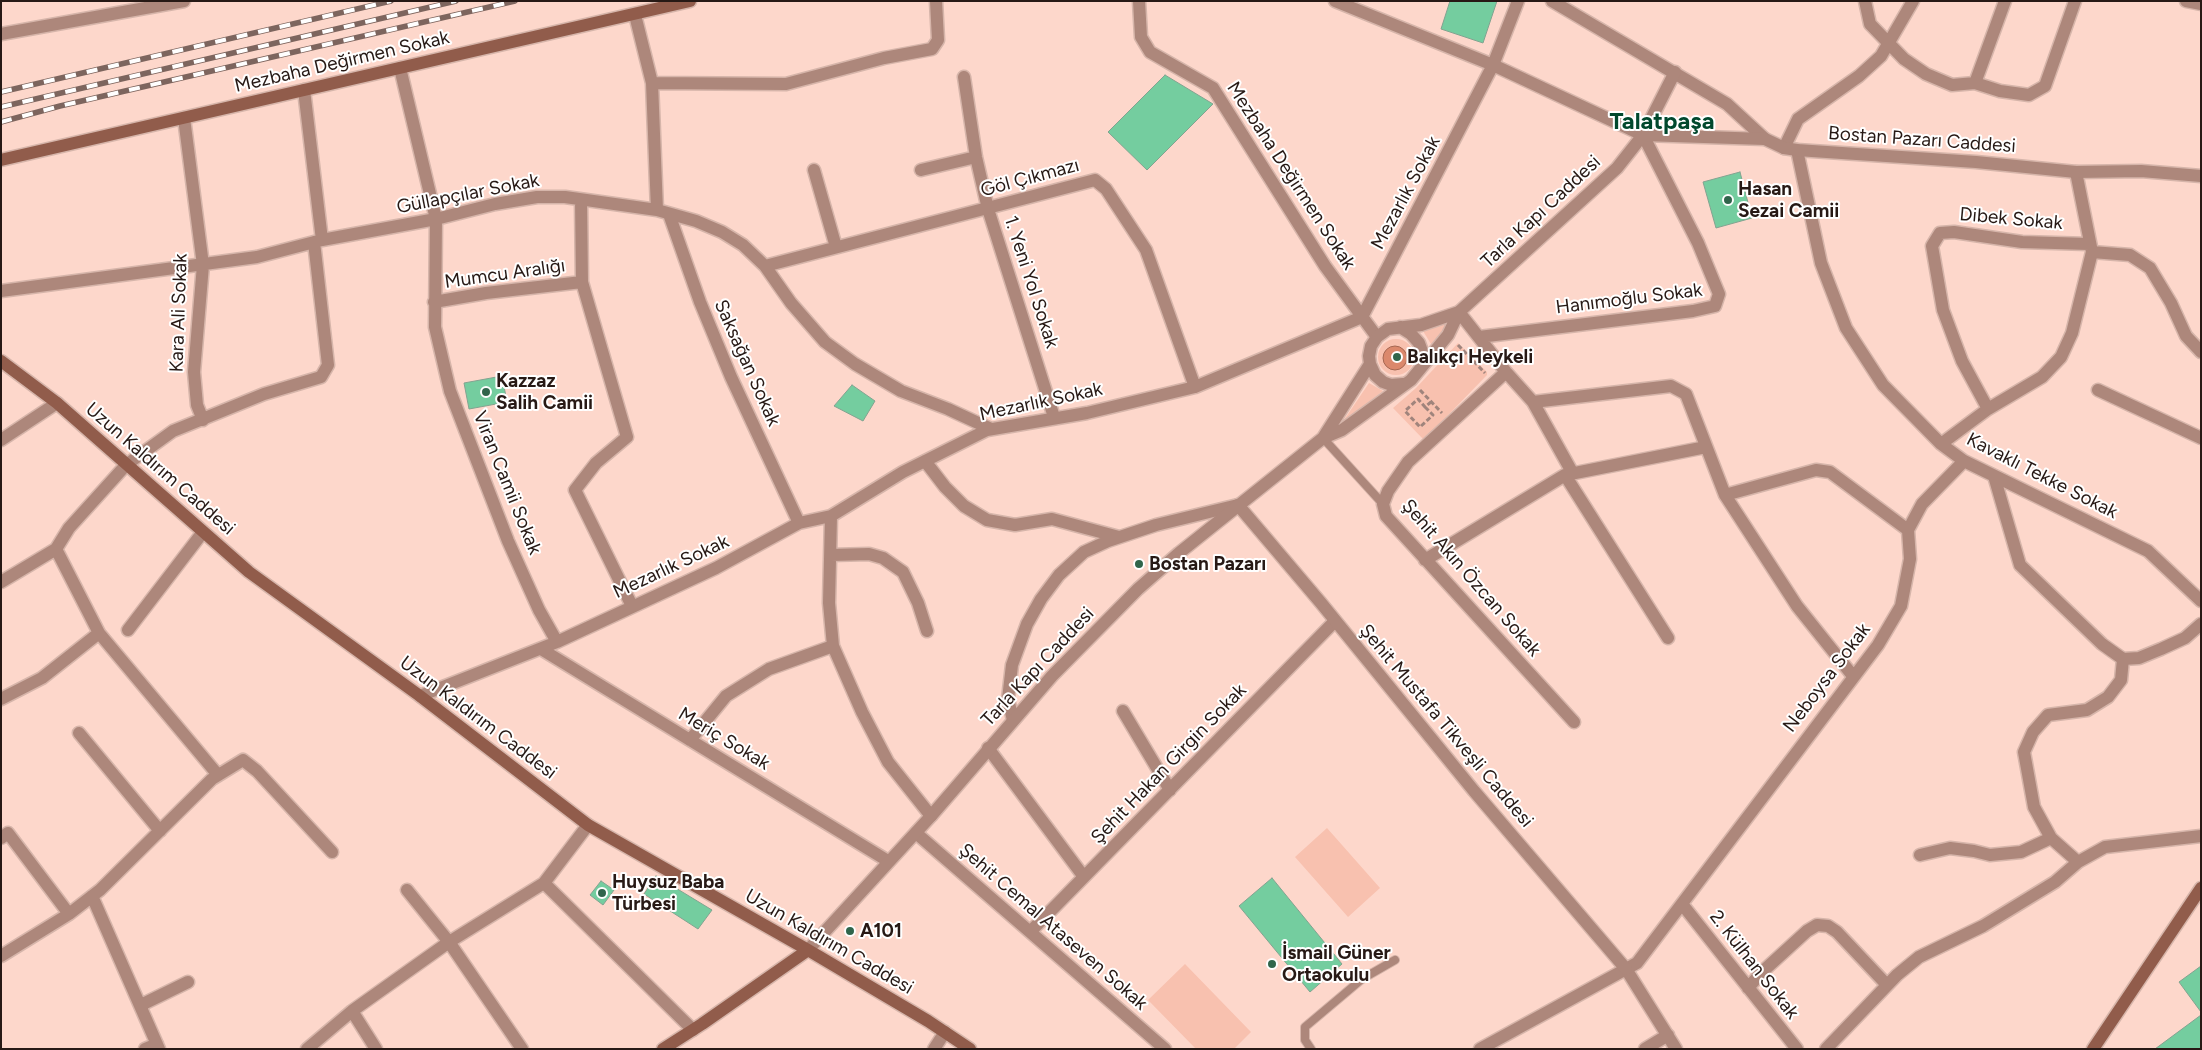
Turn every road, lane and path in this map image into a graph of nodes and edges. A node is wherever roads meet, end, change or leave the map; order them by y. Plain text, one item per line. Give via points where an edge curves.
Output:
1 (184, 1) edge
2 (690, 1) edge
3 (936, 1) edge
4 (1139, 1) edge
5 (1335, 1) edge
6 (1518, 1) edge
7 (1552, 1) edge
8 (1865, 1) edge
9 (1913, 1) edge
10 (2005, 1) edge
11 (2074, 1) edge
12 (2186, 1) edge
13 (2201, 4) edge
14 (635, 15) junction
15 (1, 34) edge
16 (1890, 43) junction
17 (1493, 65) junction
18 (400, 68) junction
19 (1675, 72) junction
20 (964, 77) dead end
21 (652, 83) junction
22 (1975, 83) junction
23 (304, 90) junction
24 (184, 118) junction
25 (1643, 135) junction
26 (1765, 139) junction
27 (1784, 148) junction
28 (1797, 150) junction
29 (976, 157) junction
30 (1, 160) edge
31 (814, 170) dead end
32 (921, 170) dead end
33 (2076, 172) junction
34 (2201, 176) edge
35 (580, 200) junction
36 (988, 208) junction
37 (663, 212) junction
38 (436, 219) junction
39 (318, 241) junction
40 (836, 248) junction
41 (2091, 248) junction
42 (203, 265) junction
43 (765, 266) junction
44 (582, 282) junction
45 (1, 291) edge
46 (434, 302) junction
47 (1459, 312) junction
48 (1362, 317) junction
49 (1400, 327) junction
50 (1377, 337) junction
51 (1479, 337) junction
52 (1454, 341) dead end
53 (2201, 352) edge
54 (1, 361) edge
55 (1370, 364) junction
56 (1422, 366) junction
57 (1506, 372) junction
58 (1485, 375) dead end
59 (1409, 384) junction
60 (1195, 387) junction
61 (2098, 390) dead end
62 (1431, 402) junction
63 (1533, 402) junction
64 (57, 403) junction
65 (1425, 407) junction
66 (1988, 409) junction
67 (1445, 416) dead end
68 (1054, 417) junction
69 (203, 420) junction
70 (991, 429) junction
71 (1323, 438) junction
72 (2201, 438) edge
73 (1, 440) edge
74 (1941, 444) junction
75 (1706, 447) junction
76 (925, 461) junction
77 (1964, 461) junction
78 (126, 466) junction
79 (1569, 474) junction
80 (1994, 476) junction
81 (1725, 495) junction
82 (1383, 504) junction
83 (1238, 505) junction
84 (831, 516) junction
85 (799, 523) junction
86 (1908, 530) junction
87 (203, 532) junction
88 (1119, 537) junction
89 (56, 549) junction
90 (830, 555) junction
91 (1425, 560) junction
92 (1, 582) edge
93 (2201, 601) edge
94 (632, 606) junction
95 (1335, 622) junction
96 (2201, 624) edge
97 (128, 630) dead end
98 (927, 631) dead end
99 (99, 632) junction
100 (1668, 638) dead end
101 (557, 642) junction
102 (833, 646) junction
103 (541, 649) junction
104 (2123, 659) junction
105 (1853, 676) junction
106 (420, 696) junction
107 (1, 699) edge
108 (1122, 711) dead end
109 (1013, 720) junction
110 (1574, 722) dead end
111 (79, 733) dead end
112 (690, 740) junction
113 (988, 748) junction
114 (218, 775) junction
115 (1170, 790) junction
116 (930, 816) junction
117 (588, 825) junction
118 (160, 831) junction
119 (916, 832) junction
120 (2201, 836) edge
121 (1, 838) edge
122 (2051, 838) junction
123 (332, 852) dead end
124 (1920, 855) dead end
125 (888, 861) junction
126 (2078, 862) junction
127 (1084, 877) junction
128 (544, 883) junction
129 (2201, 888) edge
130 (407, 890) dead end
131 (92, 896) junction
132 (1682, 904) junction
133 (69, 914) junction
134 (1030, 932) junction
135 (449, 942) junction
136 (808, 950) junction
137 (1, 956) edge
138 (1395, 960) dead end
139 (1626, 969) junction
140 (188, 982) dead end
141 (1887, 985) junction
142 (1748, 988) junction
143 (141, 1005) junction
144 (352, 1011) junction
145 (693, 1030) junction
146 (945, 1032) junction
147 (1668, 1035) junction
148 (158, 1046) edge
149 (145, 1049) edge
150 (307, 1049) edge
151 (376, 1049) edge
152 (522, 1049) edge
153 (663, 1049) edge
154 (934, 1049) edge
155 (970, 1049) edge
156 (1165, 1049) edge
157 (1311, 1049) edge
158 (1480, 1049) edge
159 (1645, 1049) edge
160 (1676, 1049) edge
161 (1797, 1049) edge
162 (1826, 1049) edge
163 (2093, 1049) edge

1 - 15 street
2 - 14 main road, Mezbaha Değirmen Sokak
3 - 21 street via 938,40 932,49 786,84
4 - 48 street, Mezbaha Değirmen Sokak via 1141,36 1150,52 1213,88 1325,266
5 - 17 street, Bostan Pazarı Caddesi
6 - 17 street, Mezarlık Sokak
7 - 19 street
8 - 16 street via 1870,24
9 - 16 street
10 - 22 street
11 - 22 street via 2045,86 2029,95
12 - 13 street
14 - 18 main road, Mezbaha Değirmen Sokak
14 - 21 street, Saksağan Sokak
16 - 22 street via 1904,59 1926,74 1952,85
16 - 27 street via 1859,76 1798,119
17 - 25 street, Bostan Pazarı Caddesi
17 - 48 street, Mezarlık Sokak
18 - 23 main road, Mezbaha Değirmen Sokak
18 - 38 street, Viran Camii Sokak
19 - 25 street
19 - 26 street via 1727,104
20 - 29 street, 1. Yeni Yol Sokak
21 - 37 street, Saksağan Sokak
23 - 24 main road, Mezbaha Değirmen Sokak
23 - 39 street
24 - 30 main road, Mezbaha Değirmen Sokak
24 - 42 street, Kara Ali Sokak
25 - 26 street, Bostan Pazarı Caddesi
25 - 47 street, Tarla Kapı Caddesi via 1617,168
25 - 51 street, Hanımoğlu Sokak via 1698,243 1719,294 1715,306
26 - 27 street, Bostan Pazarı Caddesi
27 - 28 street, Bostan Pazarı Caddesi
28 - 33 street, Bostan Pazarı Caddesi
28 - 74 street, Kavaklı Tekke Sokak via 1821,263 1846,328 1883,385
29 - 32 street
29 - 36 street, 1. Yeni Yol Sokak
31 - 40 street
33 - 34 street, Bostan Pazarı Caddesi via 2141,171
33 - 41 street
35 - 37 street, Güllapçılar Sokak
35 - 38 street, Güllapçılar Sokak via 537,197
35 - 44 street
36 - 40 street, Göl Çıkmazı
36 - 60 street, Göl Çıkmazı via 1080,182 1094,180 1106,189 1146,250
36 - 68 street, 1. Yeni Yol Sokak
37 - 43 street, Güllapçılar Sokak via 722,232 743,245
37 - 85 street, Saksağan Sokak
38 - 39 street, Güllapçılar Sokak
38 - 46 street, Viran Camii Sokak
39 - 42 street, Güllapçılar Sokak via 256,257
39 - 69 street via 328,366 321,377 264,394
40 - 43 street, Göl Çıkmazı
41 - 53 street via 2130,255 2150,268 2186,336
41 - 66 street via 2072,333 2060,357 2042,377
41 - 66 street, Dibek Sokak via 1940,233 1932,246 1942,310 1962,361
42 - 45 street, Güllapçılar Sokak
42 - 69 street, Kara Ali Sokak via 194,372 197,405
43 - 70 street, Güllapçılar Sokak via 791,303 825,342 855,364 900,391
44 - 46 street, Mumcu Aralığı
44 - 94 street via 627,437 596,463 575,490
46 - 101 street, Viran Camii Sokak via 435,327 450,392 508,541
47 - 49 street, Tarla Kapı Caddesi
47 - 51 street
47 - 56 street, Tarla Kapı Caddesi via 1448,335
48 - 50 street, Mezbaha Değirmen Sokak
48 - 60 street, Mezarlık Sokak
49 - 50 street, Tarla Kapı Caddesi via 1388,329
49 - 56 street via 1419,343 1423,354
50 - 55 street, Tarla Kapı Caddesi via 1371,346
51 - 57 street
52 - 58 path
54 - 64 main road, Uzun Kaldırım Caddesi
55 - 59 street via 1382,382
55 - 71 street, Tarla Kapı Caddesi
56 - 59 street, Tarla Kapı Caddesi
57 - 63 street
57 - 82 street, Şehit Akın Özcan Sokak via 1408,462 1388,490
59 - 62 path
59 - 71 street, Tarla Kapı Caddesi via 1342,430
60 - 68 street, Mezarlık Sokak via 1087,413
61 - 72 street
62 - 65 path
62 - 67 path
63 - 75 street via 1671,386 1686,394
63 - 79 street
64 - 73 street
64 - 78 main road, Uzun Kaldırım Caddesi
65 - 65 path via 1418,399 1405,411 1420,427 1433,415
66 - 74 street
68 - 70 street, Mezarlık Sokak
69 - 78 street via 173,431
70 - 76 street, Mezarlık Sokak
71 - 82 lane
71 - 83 street, Tarla Kapı Caddesi
74 - 77 street, Kavaklı Tekke Sokak
75 - 79 street
75 - 81 street
76 - 84 street, Mezarlık Sokak
76 - 88 street via 964,506 986,520 1015,525 1052,519
77 - 80 street, Kavaklı Tekke Sokak
77 - 86 street via 1922,504
78 - 87 main road, Uzun Kaldırım Caddesi
78 - 89 street via 69,528
79 - 91 street
79 - 100 street
80 - 93 street, Kavaklı Tekke Sokak via 2148,551
80 - 104 street via 2020,565 2102,644
81 - 86 street via 1816,470 1830,472
81 - 105 street via 1798,606
82 - 91 street, Şehit Akın Özcan Sokak via 1386,516
83 - 88 street
83 - 95 street, Şehit Mustafa Tikveşli Caddesi
83 - 109 street, Tarla Kapı Caddesi via 1138,589
84 - 85 street, Mezarlık Sokak
84 - 90 street
85 - 94 street, Mezarlık Sokak via 716,568
86 - 105 street, Neboysa Sokak via 1910,559 1901,606 1878,645
87 - 97 street
87 - 106 main road, Uzun Kaldırım Caddesi via 249,572
88 - 109 street via 1084,552 1059,575 1041,599 1012,666 1008,699
89 - 92 street
89 - 99 street
90 - 98 street via 869,554 883,558 903,572
90 - 102 street via 829,603
91 - 110 street, Şehit Akın Özcan Sokak
94 - 101 street, Mezarlık Sokak
95 - 115 street, Şehit Hakan Girgin Sokak
95 - 139 street, Şehit Mustafa Tikveşli Caddesi
96 - 104 street via 2185,638 2161,649 2139,658
99 - 107 street via 42,678
99 - 114 street
101 - 103 street, Mezarlık Sokak
102 - 112 street via 769,670 726,696
102 - 116 street via 888,762
103 - 106 street, Mezarlık Sokak
103 - 112 street, Meriç Sokak
104 - 122 street via 2121,680 2108,697 2087,710 2048,715 2033,732 2024,752 2034,807
105 - 132 street, Neboysa Sokak
106 - 117 main road, Uzun Kaldırım Caddesi
108 - 115 street
109 - 113 street, Tarla Kapı Caddesi
111 - 118 street
112 - 125 street, Meriç Sokak
113 - 116 street, Tarla Kapı Caddesi
113 - 127 street
114 - 118 street
114 - 123 street via 243,760
115 - 127 street, Şehit Hakan Girgin Sokak
116 - 119 street, Tarla Kapı Caddesi
117 - 128 street
117 - 136 main road, Uzun Kaldırım Caddesi
118 - 131 street
119 - 125 street, Tarla Kapı Caddesi
119 - 134 street, Şehit Cemal Ataseven Sokak
120 - 126 street via 2105,847
121 - 133 street via 8,833
122 - 124 street via 2021,852 1990,855 1950,848
122 - 126 street
125 - 136 street, Tarla Kapı Caddesi
126 - 141 street via 2055,882 1983,926 1919,958
127 - 134 street, Şehit Hakan Girgin Sokak
128 - 135 street
128 - 145 street
129 - 163 main road
130 - 135 street
131 - 133 street
131 - 143 street
132 - 139 street, Neboysa Sokak via 1637,963
132 - 142 street, 2. Külhan Sokak
133 - 137 street
134 - 156 street, Şehit Cemal Ataseven Sokak
135 - 144 street
135 - 152 street
136 - 145 main road
136 - 146 main road, Uzun Kaldırım Caddesi
138 - 157 lane via 1362,979 1306,1027 1305,1040
139 - 147 street, Şehit Mustafa Tikveşli Caddesi
139 - 158 street, Neboysa Sokak
140 - 143 street
141 - 142 street via 1837,932 1828,926 1817,925
141 - 162 street
142 - 161 street, 2. Külhan Sokak
143 - 148 street
144 - 150 street
144 - 151 street
145 - 153 main road
146 - 154 street
146 - 155 main road, Uzun Kaldırım Caddesi
147 - 159 street
147 - 160 street, Şehit Mustafa Tikveşli Caddesi
148 - 149 street

